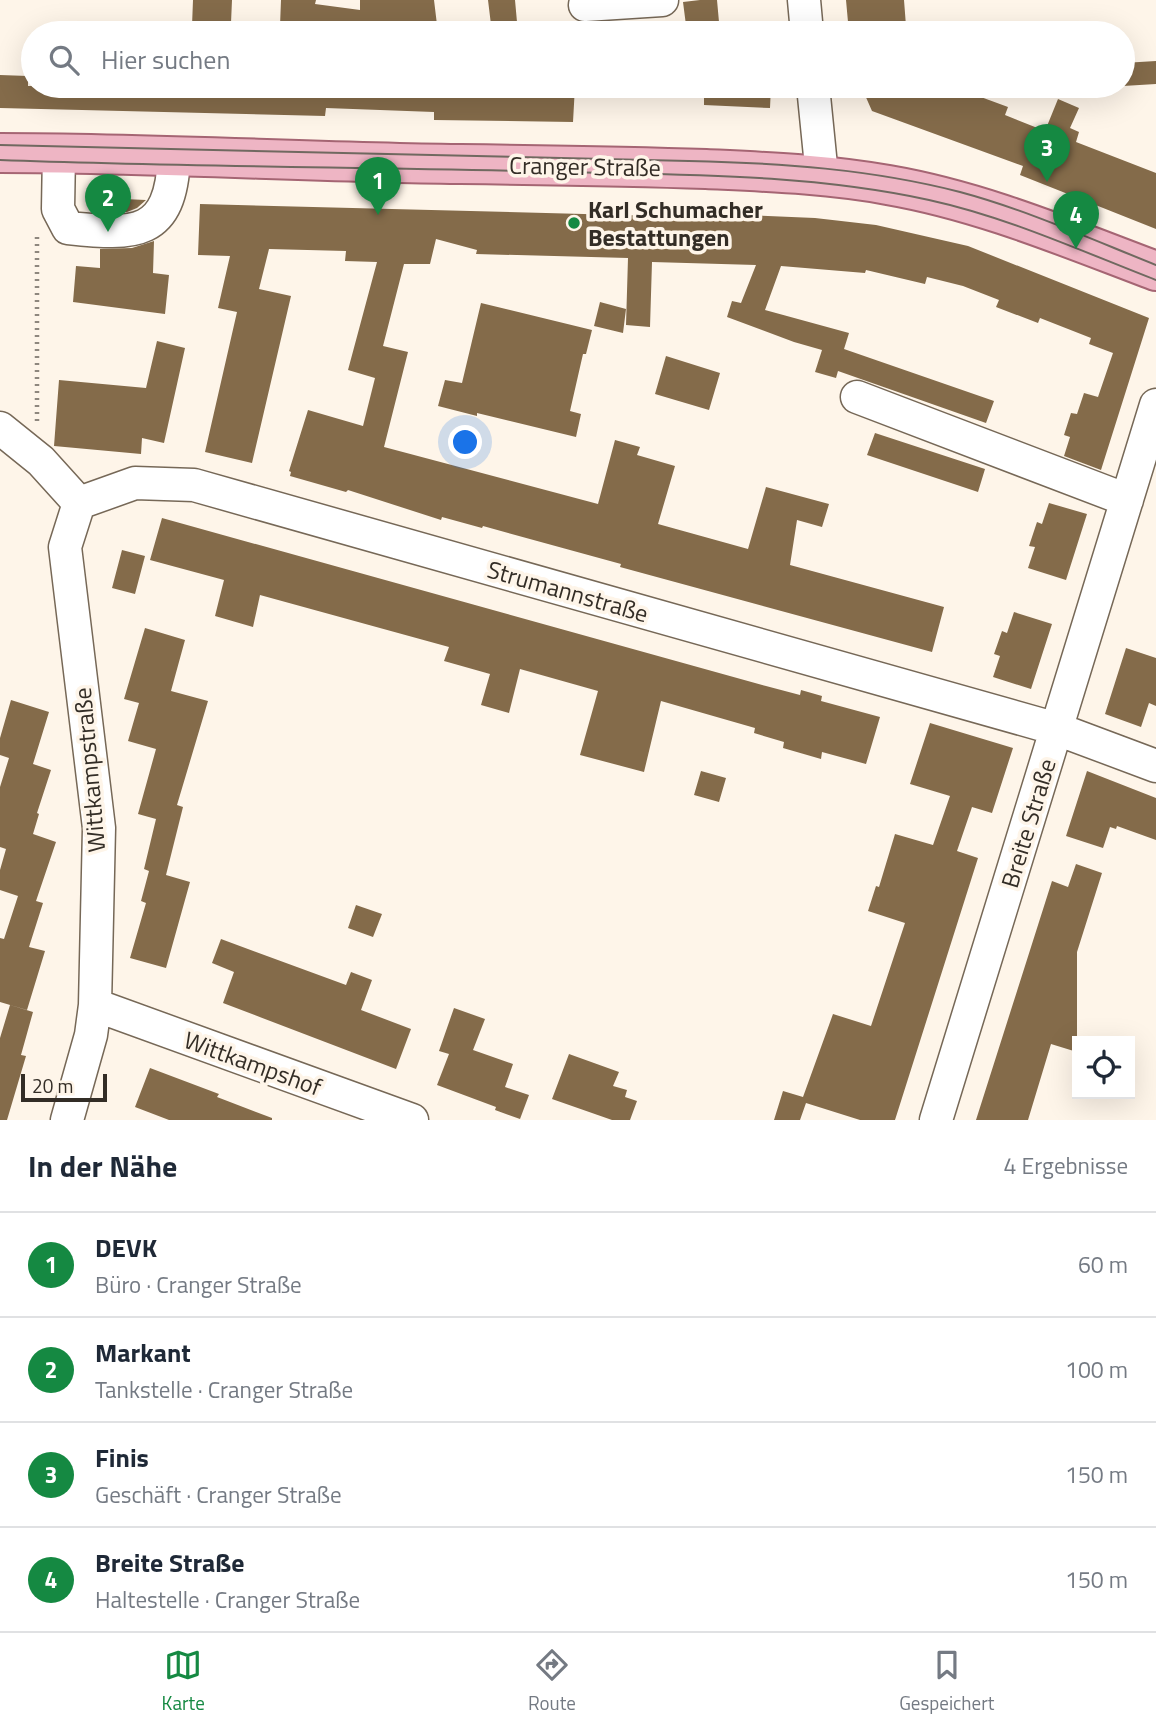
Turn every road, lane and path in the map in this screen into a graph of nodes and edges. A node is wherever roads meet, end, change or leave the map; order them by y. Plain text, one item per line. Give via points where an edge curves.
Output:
1 (662, 0) edge
2 (804, 0) edge
3 (586, 5) dead end
4 (806, 21) edge
5 (814, 98) edge
6 (0, 153) edge
7 (58, 153) junction
8 (174, 157) junction
9 (822, 176) junction
10 (37, 235) dead end
11 (1156, 271) edge
12 (857, 397) dead end
13 (1156, 405) edge
14 (0, 428) edge
15 (41, 461) junction
16 (1127, 500) junction
17 (79, 503) junction
18 (1057, 729) junction
19 (1156, 766) edge
20 (95, 1005) junction
21 (67, 1120) edge
22 (412, 1120) edge
23 (936, 1120) edge

1 - 3 street
2 - 4 street
5 - 9 street
6 - 7 main road, Cranger Straße
7 - 8 main road, Cranger Straße
7 - 8 street via 58,209 68,228 108,232 145,228 164,209
8 - 9 main road, Cranger Straße via 595,165
9 - 11 main road, Cranger Straße via 962,201
10 - 15 path via 36,412
12 - 16 street
13 - 16 street, Breite Straße
14 - 15 street
15 - 17 street
16 - 18 street, Breite Straße
17 - 18 street, Strumannstraße via 135,483 194,485
17 - 20 street, Wittkampstraße via 65,547 99,828
18 - 19 street, Strumannstraße
18 - 23 street, Breite Straße
20 - 21 street, Wittkampstraße
20 - 22 street, Wittkampshof

